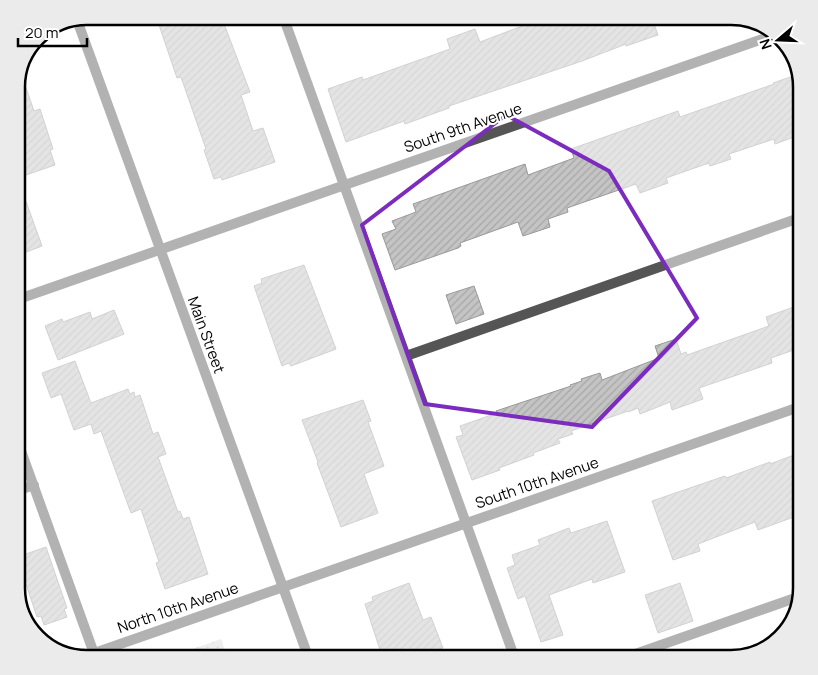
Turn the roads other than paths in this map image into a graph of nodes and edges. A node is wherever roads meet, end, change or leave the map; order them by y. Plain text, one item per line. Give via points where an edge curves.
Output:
1 (286, 25) edge
2 (79, 26) edge
3 (767, 37) edge
4 (344, 185) junction
5 (793, 220) edge
6 (160, 250) junction
7 (25, 297) edge
8 (406, 356) junction
9 (793, 409) edge
10 (25, 461) edge
11 (34, 485) junction
12 (25, 488) edge
13 (466, 524) junction
14 (283, 588) junction
15 (791, 599) edge
16 (93, 650) edge
17 (112, 650) edge
18 (306, 650) edge
19 (512, 650) edge
20 (647, 650) edge

1 - 4 street
2 - 6 street, Main Street
3 - 4 street, South 9th Avenue
4 - 6 street, South 9th Avenue
4 - 8 street
5 - 8 street
6 - 7 street, South 9th Avenue
6 - 14 street, Main Street
8 - 13 street
9 - 13 street, South 10th Avenue
10 - 11 street
11 - 12 street
11 - 16 street
13 - 14 street, South 10th Avenue
13 - 19 street
14 - 17 street, North 10th Avenue
14 - 18 street, Main Street
15 - 20 street

